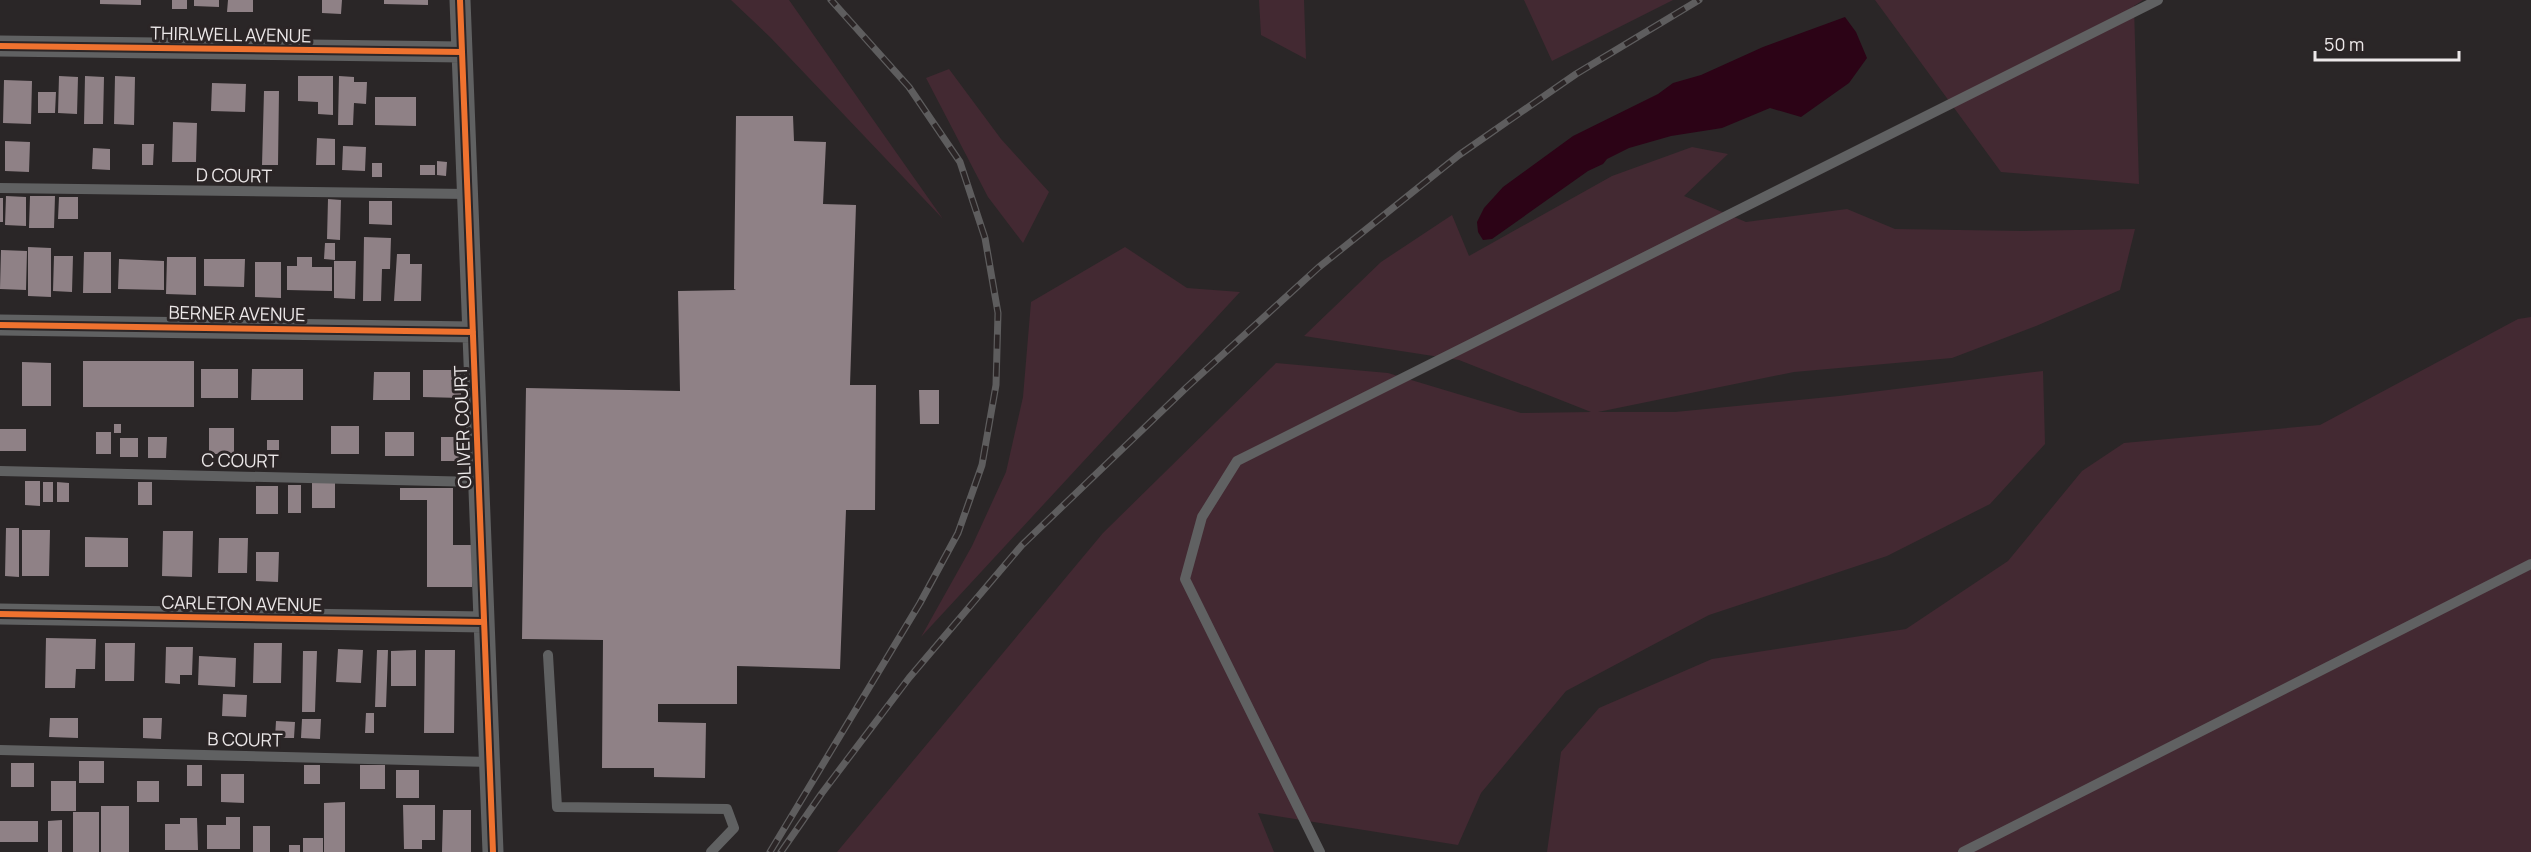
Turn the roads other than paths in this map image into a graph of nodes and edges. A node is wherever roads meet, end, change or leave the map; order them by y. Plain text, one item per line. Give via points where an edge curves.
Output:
1 (460, 0) edge
2 (2158, 0) edge
3 (0, 46) edge
4 (462, 52) junction
5 (0, 188) edge
6 (468, 194) junction
7 (0, 325) edge
8 (473, 332) junction
9 (0, 471) edge
10 (479, 482) junction
11 (2531, 564) edge
12 (0, 614) edge
13 (484, 622) junction
14 (548, 655) dead end
15 (0, 750) edge
16 (490, 762) junction
17 (494, 852) edge
18 (711, 852) edge
19 (1320, 852) edge
20 (1963, 852) edge

1 - 4 street, OLIVER COURT
2 - 19 lane via 1237,461 1202,517 1185,579
3 - 4 street, THIRLWELL AVENUE
4 - 6 street, OLIVER COURT
5 - 6 lane, D COURT
6 - 8 street, OLIVER COURT
7 - 8 street, BERNER AVENUE
8 - 10 street, OLIVER COURT
9 - 10 lane, C COURT
10 - 13 street, OLIVER COURT
11 - 20 lane
12 - 13 street, CARLETON AVENUE
13 - 16 street, OLIVER COURT
14 - 18 lane via 557,807 727,809 734,828
15 - 16 lane, B COURT
16 - 17 street, OLIVER COURT

